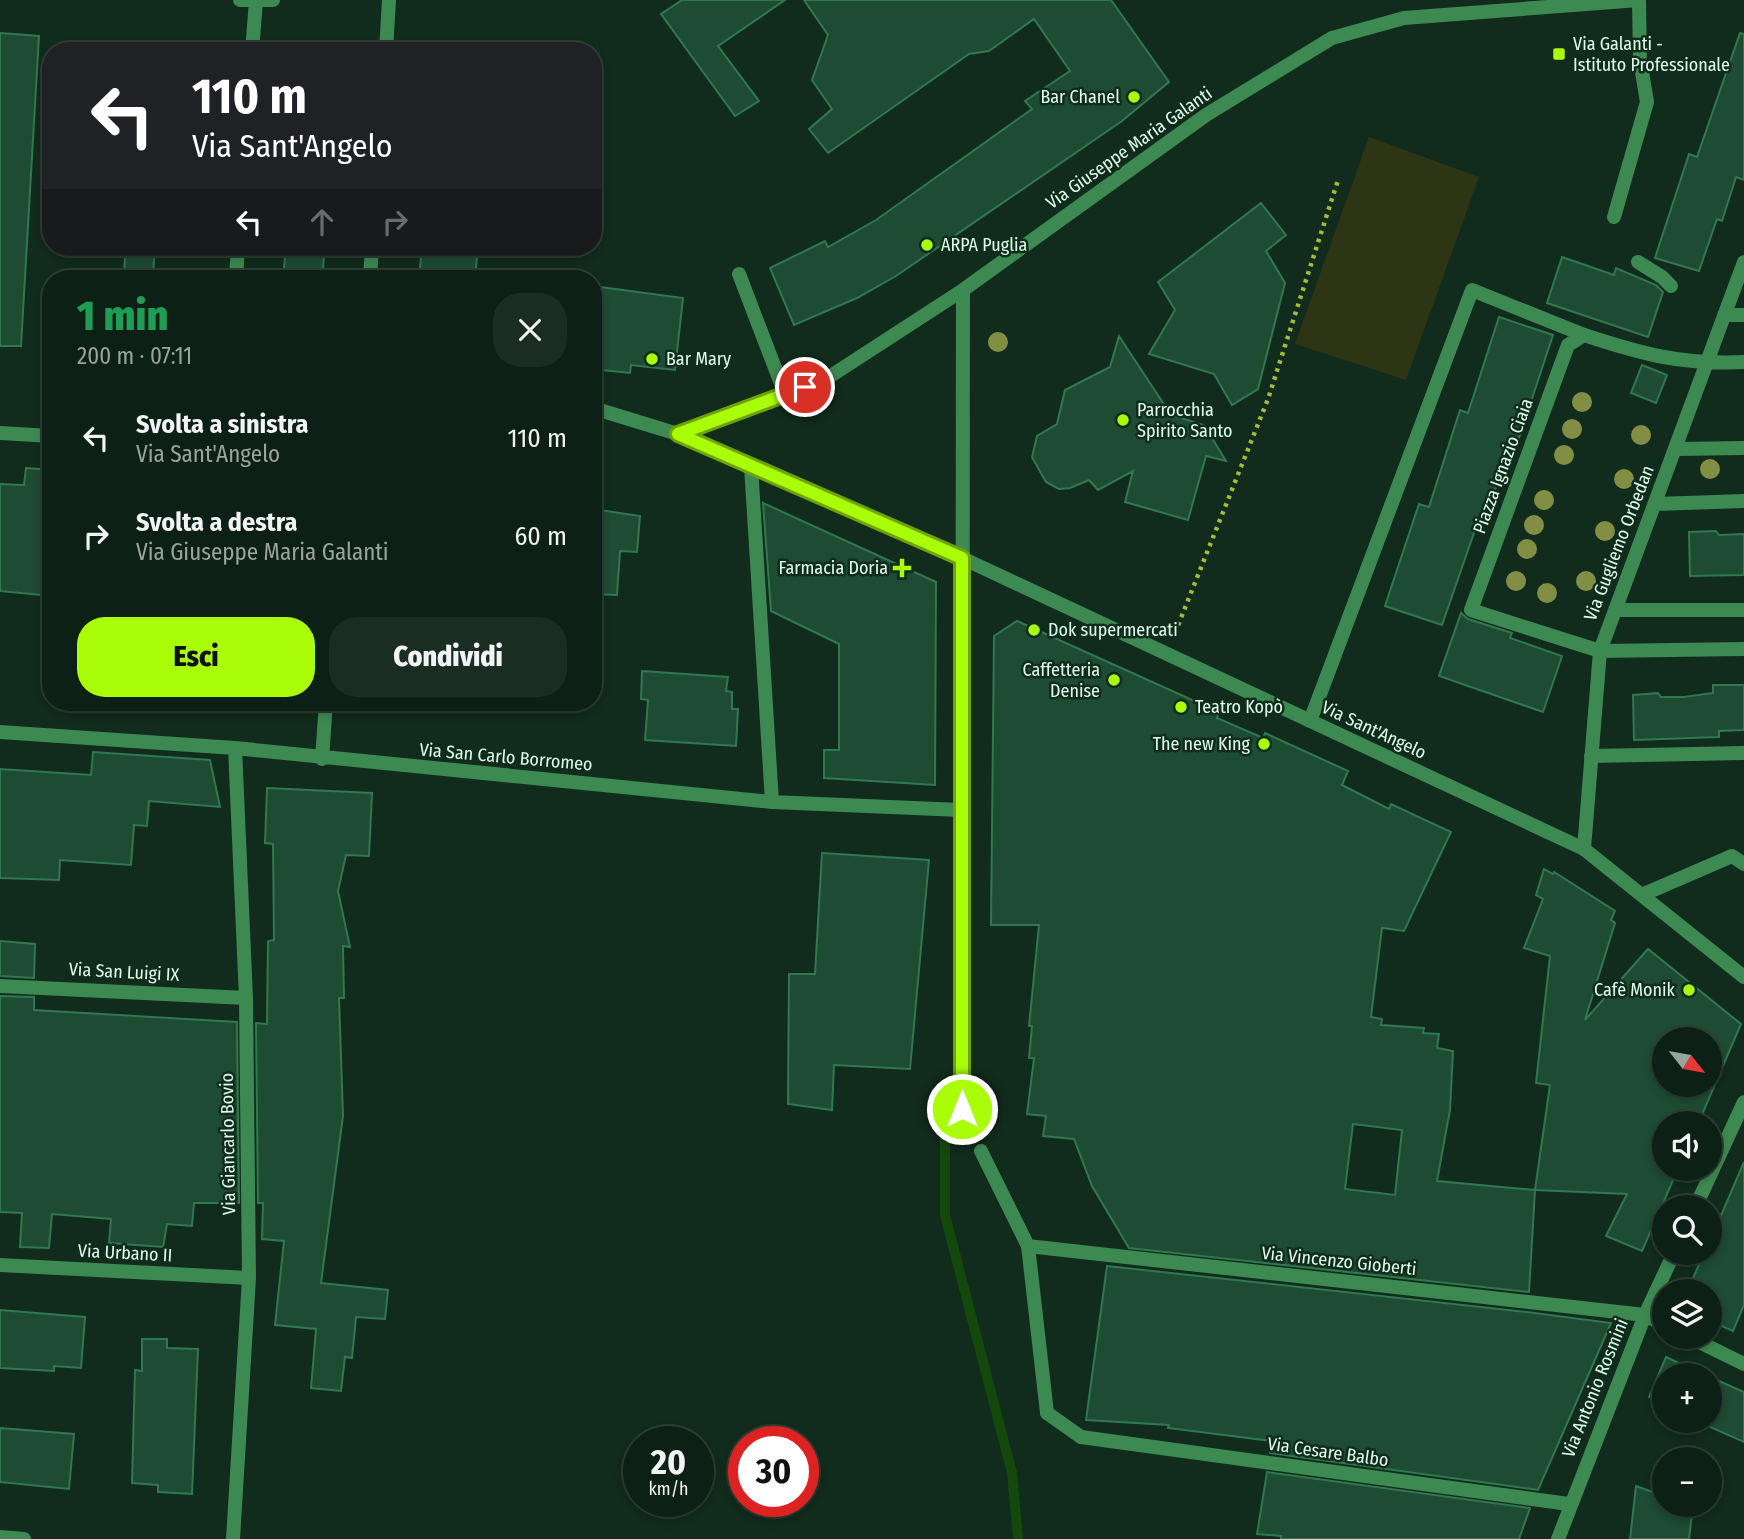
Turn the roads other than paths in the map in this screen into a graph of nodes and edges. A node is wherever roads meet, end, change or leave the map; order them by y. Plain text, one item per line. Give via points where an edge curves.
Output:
1 (240, 0) edge
2 (273, 0) edge
3 (389, 0) edge
4 (1639, 0) edge
5 (256, 1) edge
6 (253, 42) edge
7 (387, 42) edge
8 (1614, 217) dead end
9 (1638, 262) dead end
10 (1744, 262) edge
11 (739, 274) dead end
12 (1671, 286) dead end
13 (963, 290) junction
14 (1724, 315) junction
15 (1744, 315) edge
16 (1584, 335) junction
17 (1744, 362) edge
18 (1706, 364) junction
19 (785, 394) junction
20 (602, 411) edge
21 (0, 433) edge
22 (678, 434) junction
23 (42, 435) edge
24 (1744, 448) edge
25 (1675, 449) junction
26 (751, 466) junction
27 (1744, 501) edge
28 (1655, 504) junction
29 (962, 558) junction
30 (1615, 610) junction
31 (1744, 610) edge
32 (1744, 649) edge
33 (1600, 650) junction
34 (325, 711) edge
35 (1310, 721) junction
36 (0, 732) edge
37 (235, 748) junction
38 (1744, 754) edge
39 (1591, 756) junction
40 (321, 759) junction
41 (772, 802) junction
42 (961, 810) junction
43 (1584, 849) junction
44 (1744, 864) edge
45 (1644, 894) junction
46 (1744, 977) edge
47 (0, 986) edge
48 (246, 998) junction
49 (1744, 1102) edge
50 (962, 1109) dead end
51 (981, 1151) dead end
52 (1701, 1195) edge
53 (1028, 1246) junction
54 (0, 1265) edge
55 (1668, 1265) edge
56 (248, 1278) junction
57 (1645, 1315) junction
58 (1652, 1319) edge
59 (1713, 1349) edge
60 (1744, 1364) edge
61 (1569, 1504) junction
62 (0, 1537) edge
63 (24, 1539) edge
64 (233, 1539) edge
65 (1558, 1539) edge

1 - 5 street
2 - 5 street
3 - 7 street
4 - 8 street via 1640,60 1647,102
4 - 13 street, Via Giuseppe Maria Galanti via 1404,18 1332,38 1206,115
5 - 6 street
9 - 12 street
10 - 14 street, Via Gugliemo Orbedan
11 - 19 street
13 - 19 street, Via Giuseppe Maria Galanti via 826,379
13 - 29 street
14 - 15 street
14 - 18 street, Via Gugliemo Orbedan
16 - 18 street via 1647,356
16 - 33 street, Piazza Ignazio Ciaia via 1568,345 1471,610
16 - 35 street via 1472,290
17 - 18 street
18 - 25 street, Via Gugliemo Orbedan
19 - 22 street, Via Giuseppe Maria Galanti
20 - 22 street, Via Sant'Angelo
21 - 23 street
22 - 26 street, Via Sant'Angelo
24 - 25 street
25 - 28 street, Via Gugliemo Orbedan
26 - 29 street, Via Sant'Angelo
26 - 41 street
27 - 28 street
28 - 30 street, Via Gugliemo Orbedan
29 - 35 street, Via Sant'Angelo
29 - 42 street
30 - 31 street
30 - 33 street, Via Gugliemo Orbedan
32 - 33 street
33 - 39 street, Via Gugliemo Orbedan
34 - 40 street
35 - 43 street, Via Sant'Angelo
36 - 37 street, Via San Carlo Borromeo
37 - 40 street, Via San Carlo Borromeo
37 - 48 street, Via Giancarlo Bovio
38 - 39 street
39 - 43 street, Via Gugliemo Orbedan
40 - 41 street, Via San Carlo Borromeo
41 - 42 street, Via San Carlo Borromeo
42 - 50 street
43 - 45 street, Via Sant'Angelo
44 - 45 street via 1732,856
45 - 46 street, Via Sant'Angelo
47 - 48 street, Via San Luigi IX
48 - 56 street, Via Giancarlo Bovio
49 - 52 street
51 - 53 street
53 - 57 street, Via Vincenzo Gioberti
53 - 61 street, Via Cesare Balbo via 1047,1413 1081,1437
54 - 56 street, Via Urbano II
55 - 57 street, Via Antonio Rosmini
56 - 64 street, Via Giancarlo Bovio
57 - 58 street
57 - 61 street, Via Antonio Rosmini
59 - 60 street
61 - 65 street, Via Antonio Rosmini
62 - 63 street

